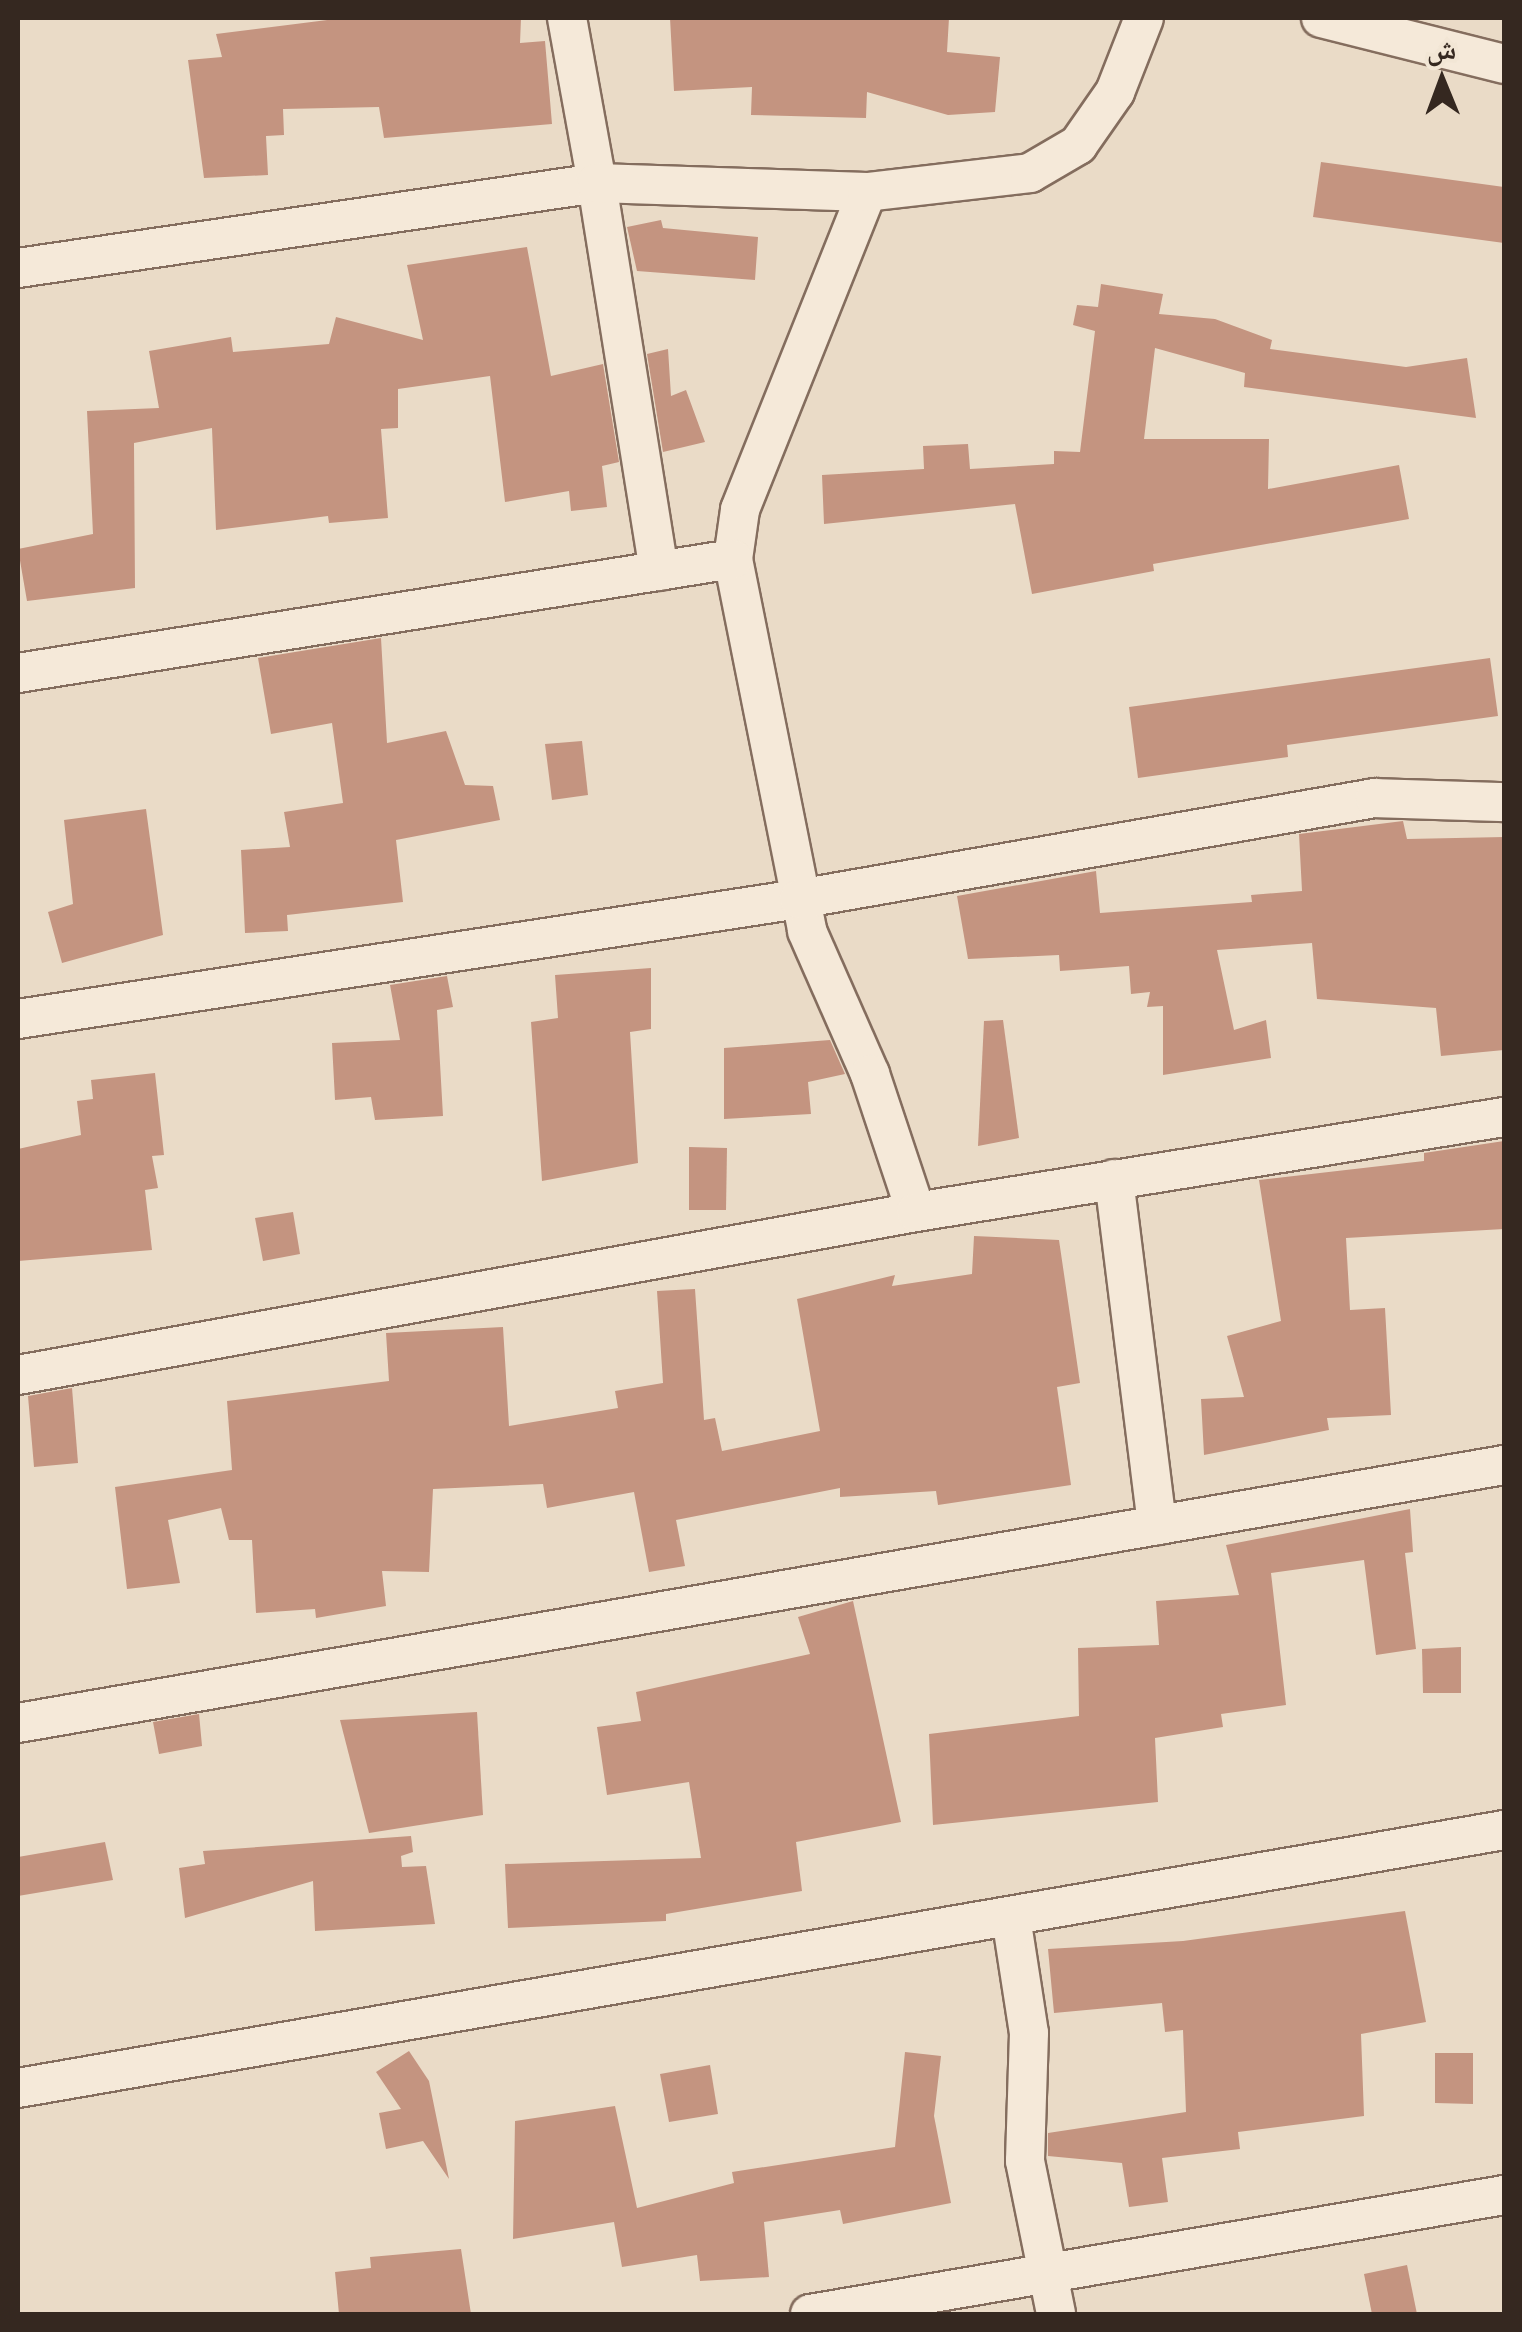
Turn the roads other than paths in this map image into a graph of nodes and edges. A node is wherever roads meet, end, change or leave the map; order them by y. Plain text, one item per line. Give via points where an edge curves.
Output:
1 (567, 18) edge
2 (1144, 18) edge
3 (1320, 18) edge
4 (1504, 64) edge
5 (597, 183) junction
6 (867, 192) junction
7 (18, 268) edge
8 (733, 559) junction
9 (659, 571) junction
10 (18, 673) edge
11 (1504, 802) edge
12 (798, 899) junction
13 (18, 1018) edge
14 (1504, 1116) edge
15 (1114, 1180) junction
16 (916, 1212) junction
17 (18, 1375) edge
18 (1504, 1465) edge
19 (1157, 1525) junction
20 (18, 1723) edge
21 (1504, 1830) edge
22 (1011, 1917) junction
23 (18, 2088) edge
24 (1504, 2195) edge
25 (1046, 2272) junction
26 (810, 2314) edge
27 (1056, 2314) edge

1 - 5 street
2 - 6 street via 1115,92 1078,144 1030,172
3 - 4 street
5 - 6 street
5 - 7 street
5 - 9 street
6 - 8 street via 740,510
8 - 9 street
8 - 12 street
9 - 10 street
11 - 12 street via 1374,798
12 - 13 street
12 - 16 street
14 - 15 street
15 - 16 street
15 - 19 street
16 - 17 street
18 - 19 street
19 - 20 street
21 - 22 street
22 - 23 street
22 - 25 street via 1029,2033 1025,2161
24 - 25 street
25 - 26 street
25 - 27 street

